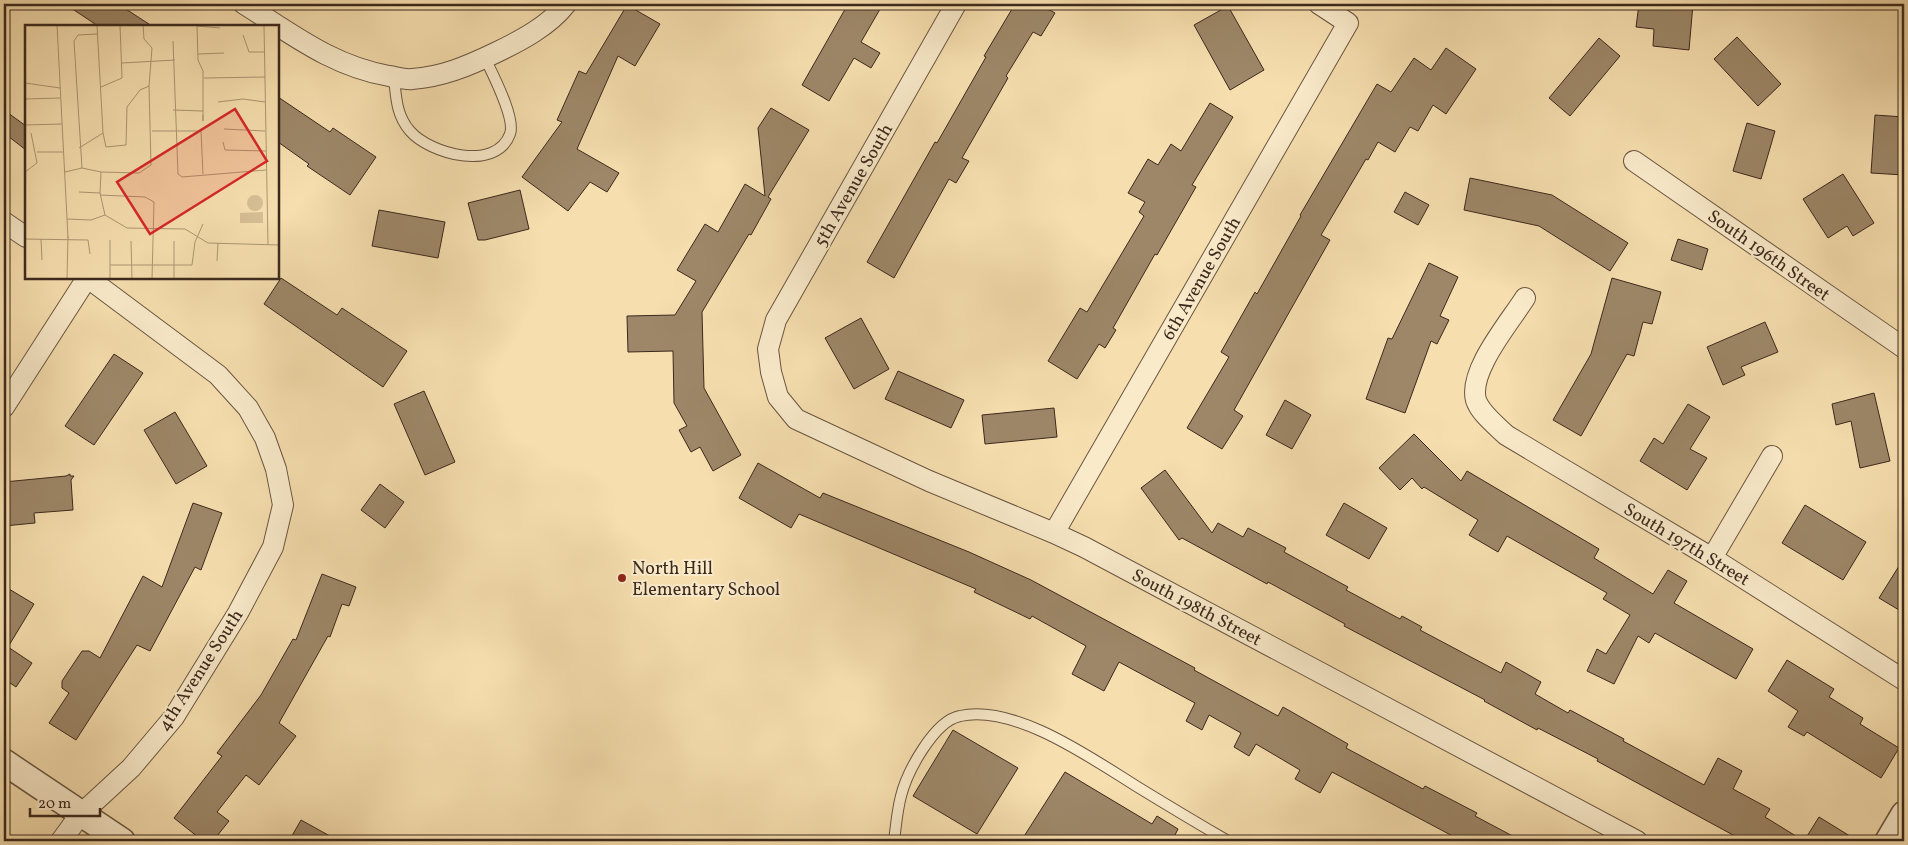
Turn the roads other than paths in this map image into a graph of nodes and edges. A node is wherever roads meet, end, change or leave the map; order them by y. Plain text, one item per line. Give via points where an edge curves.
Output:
1 (244, 4) edge
2 (566, 4) edge
3 (956, 4) edge
4 (1319, 4) edge
5 (277, 25) edge
6 (279, 26) edge
7 (485, 58) junction
8 (394, 77) junction
9 (1634, 161) dead end
10 (4, 222) edge
11 (25, 236) edge
12 (87, 279) edge
13 (89, 279) edge
14 (1526, 298) dead end
15 (1904, 348) edge
16 (770, 372) joint
17 (4, 406) edge
18 (1772, 456) dead end
19 (1054, 532) junction
20 (1712, 558) junction
21 (1904, 680) edge
22 (4, 762) edge
23 (1904, 814) edge
24 (80, 815) junction
25 (61, 841) edge
26 (122, 841) edge
27 (894, 841) edge
28 (1228, 841) edge
29 (1637, 841) edge
30 (1888, 841) edge

1 - 5 street
2 - 7 street via 558,14 514,44
3 - 16 street, 5th Avenue South via 776,320 768,349
4 - 19 street, 6th Avenue South via 1348,23
6 - 8 street via 322,54 366,72
7 - 8 street via 438,76 409,80
7 - 8 lane via 509,115 510,133 499,149 486,155 444,152 410,131 397,109
9 - 15 street, South 196th Street
10 - 11 street
12 - 17 street
13 - 24 street, 4th Avenue South via 218,375 248,408 265,438 276,469 282,505 273,547 238,613 174,717 131,768
14 - 20 street, South 197th Street via 1483,361 1477,380 1476,400 1488,418 1506,435
16 - 19 street, South 198th Street via 778,397 796,419 929,481
18 - 20 street
19 - 29 street, South 198th Street
20 - 21 street, South 197th Street
22 - 24 street
23 - 30 street
24 - 25 street, 4th Avenue South
24 - 26 street
27 - 28 lane via 901,796 913,765 940,727 958,716 984,715 1021,723 1060,739

